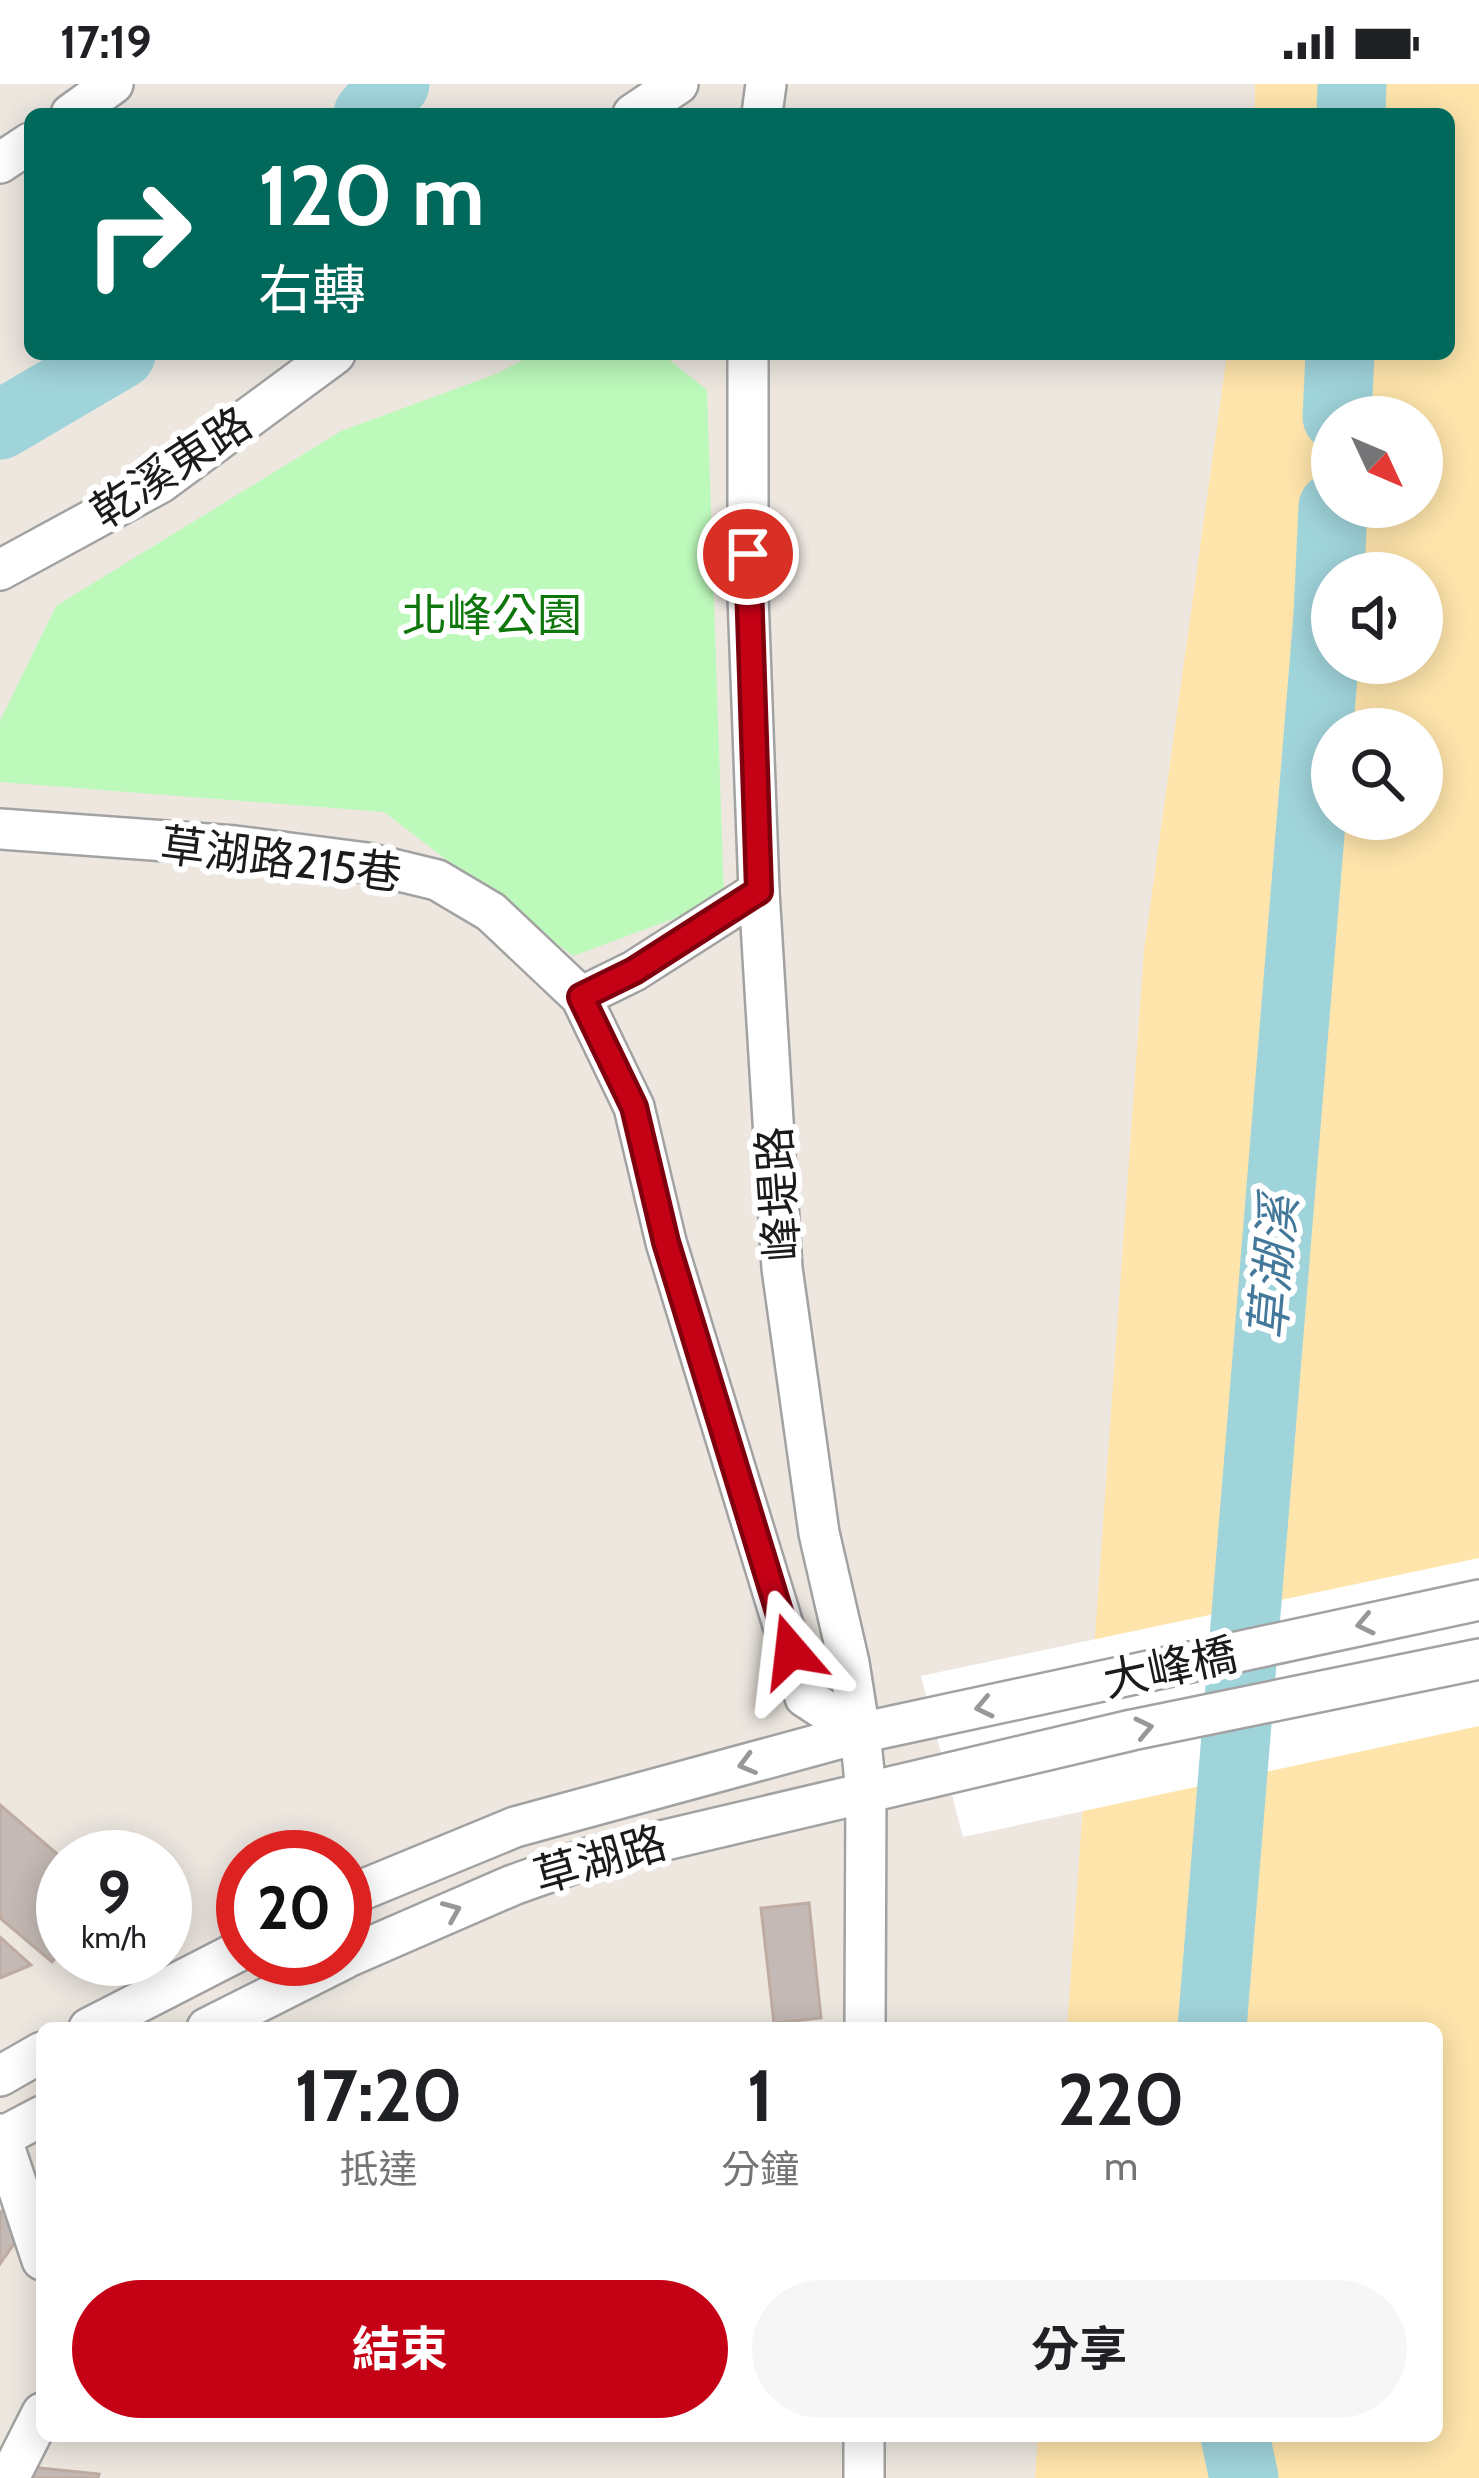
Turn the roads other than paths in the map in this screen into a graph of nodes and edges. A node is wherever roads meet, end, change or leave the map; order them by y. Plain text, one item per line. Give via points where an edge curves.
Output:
1 (113, 84) edge
2 (678, 84) edge
3 (79, 108) edge
4 (643, 108) edge
5 (327, 360) edge
6 (748, 360) edge
7 (0, 571) edge
8 (0, 829) edge
9 (759, 891) junction
10 (581, 997) junction
11 (1479, 1600) edge
12 (1479, 1659) edge
13 (860, 1733) junction
14 (866, 1791) junction
15 (372, 1886) edge
16 (372, 1947) edge
17 (216, 1963) edge
18 (290, 1986) edge
19 (101, 2022) edge
20 (219, 2022) edge
21 (865, 2022) edge
22 (36, 2055) edge
23 (0, 2076) edge
24 (36, 2119) edge
25 (0, 2137) edge
26 (36, 2242) edge
27 (36, 2426) edge
28 (864, 2442) edge
29 (9, 2478) edge
30 (864, 2478) edge

1 - 3 street
2 - 4 street
5 - 7 street, 乾溪東路 via 160,483
6 - 9 street, 峰堤路
8 - 10 street, 草湖路215巷 via 235,846 437,880 491,912
9 - 10 street
9 - 13 street, 峰堤路 via 782,1268 819,1533
10 - 13 street, 草湖路215巷 via 634,1107 666,1242 805,1697
11 -> 13 street, 大峰橋
14 -> 12 street, 大峰橋
13 - 14 street, 峰堤路
13 -> 15 street, 草湖路 via 515,1827
16 -> 14 street, 草湖路 via 590,1858
14 - 21 street, 峰堤路
17 - 19 street
18 - 20 street, 草湖路
22 - 23 street
24 - 25 street
25 - 26 street
27 - 29 street
28 - 30 street

